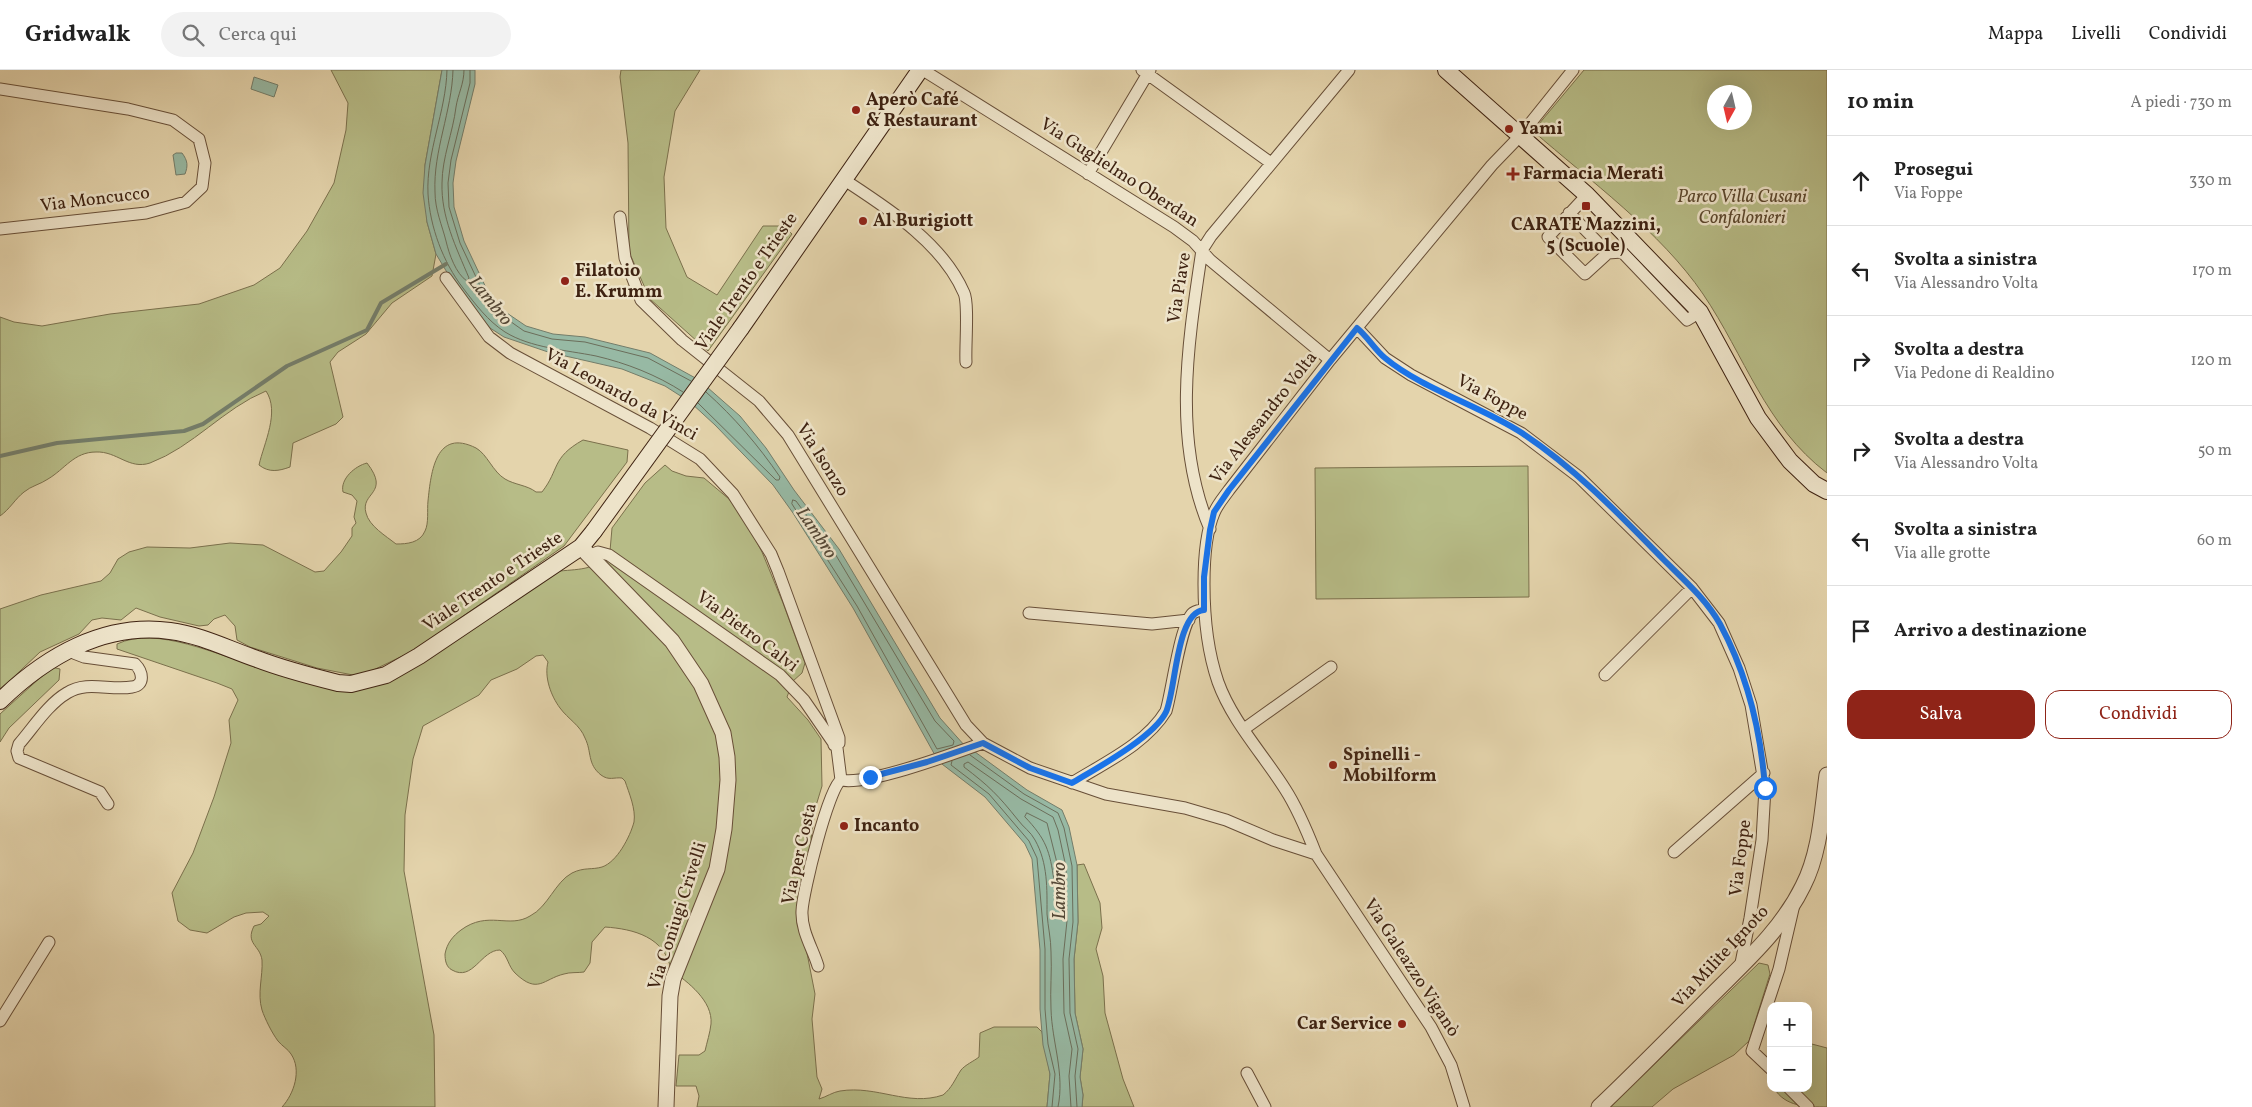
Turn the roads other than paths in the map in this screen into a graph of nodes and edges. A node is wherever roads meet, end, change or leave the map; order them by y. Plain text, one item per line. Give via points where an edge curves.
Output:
1 (922, 70) edge
2 (1349, 70) edge
3 (1446, 70) edge
4 (1572, 70) edge
5 (1147, 72) edge
6 (0, 89) edge
7 (1520, 136) junction
8 (1271, 163) junction
9 (1088, 174) junction
10 (843, 179) junction
11 (1587, 195) junction
12 (1569, 213) junction
13 (620, 217) dead end
14 (0, 229) edge
15 (1202, 250) junction
16 (1608, 252) junction
17 (446, 278) dead end
18 (1700, 312) junction
19 (1357, 328) junction
20 (1330, 360) junction
21 (966, 362) dead end
22 (1827, 491) edge
23 (1210, 530) junction
24 (586, 551) junction
25 (1692, 588) junction
26 (1204, 610) junction
27 (1029, 613) dead end
28 (1189, 620) junction
29 (66, 650) junction
30 (1331, 667) dead end
31 (1605, 674) dead end
32 (0, 701) edge
33 (1244, 729) junction
34 (983, 743) junction
35 (834, 745) junction
36 (1764, 773) junction
37 (1827, 775) edge
38 (841, 780) junction
39 (1072, 783) junction
40 (108, 804) dead end
41 (1674, 852) dead end
42 (1316, 854) junction
43 (1794, 902) junction
44 (49, 942) dead end
45 (818, 966) dead end
46 (1740, 968) junction
47 (0, 1021) edge
48 (1767, 1065) edge
49 (1247, 1074) dead end
50 (1793, 1092) edge
51 (666, 1107) edge
52 (1265, 1107) edge
53 (1464, 1107) edge
54 (1599, 1107) edge
55 (1808, 1107) edge

1 - 9 street, Via Guglielmo Oberdan
1 - 10 main road, Viale Trento e Trieste
2 - 8 street, Via Piave
3 - 7 main road
4 - 7 street, Via Alessandro Volta
5 - 8 street
5 - 9 street
6 - 14 street, Via Moncucco via 128,109 173,120 199,139 205,164 202,187 186,202 146,213
7 - 11 main road
7 - 19 street, Via Alessandro Volta via 1492,165
8 - 15 street, Via Piave
9 - 15 street, Via Guglielmo Oberdan via 1174,227
10 - 21 street via 924,238 943,260 965,295
10 - 24 main road, Viale Trento e Trieste, bridge via 741,328 594,531
11 - 12 street
11 - 18 main road
12 - 16 street
12 - 16 street via 1548,237 1585,274
13 - 34 street, Via Isonzo via 625,258 642,300 682,340 758,401 788,435 966,725
15 - 20 street, Via Guglielmo Oberdan
15 - 23 street, Via Piave via 1187,363 1185,426 1199,505
16 - 18 street via 1622,252 1687,320
17 - 35 street, Via Leonardo da Vinci via 489,337 535,367 650,428 700,459 733,494 771,554 778,571 839,738 839,743
18 - 22 main road via 1758,418 1790,461 1814,484
19 - 20 street, Via Alessandro Volta
19 - 25 street, Via Foppe via 1385,358 1521,433 1557,459 1614,510
20 - 23 street, Via Alessandro Volta via 1229,490 1214,512
23 - 26 street, Via Alessandro Volta
24 - 29 main road, Viale Trento e Trieste via 386,676 364,682 338,683 311,676 207,639 170,630 128,630
24 - 35 street, Via Pietro Calvi via 610,556 780,675 804,700
24 - 51 street, Via Coniugi Crivelli via 672,641 701,684 723,733 727,757 724,829 717,869 673,979 670,996
25 - 31 street
25 - 36 street, Via Foppe via 1719,623 1739,668 1751,705
26 - 28 street via 1194,613
26 - 33 street, Via Alessandro Volta via 1210,656 1218,683
27 - 28 street via 1152,624
28 - 39 street via 1162,719 1140,739
29 - 32 main road, Viale Trento e Trieste via 18,683
29 - 40 street via 84,657 135,664 141,670 140,683 134,687 78,688 67,693 19,744 18,758 100,792
30 - 33 street
33 - 42 street, Via Alessandro Volta via 1285,789
34 - 38 street via 850,782
34 - 39 street via 1030,768
35 - 38 street, Via Pietro Calvi
36 - 41 street
36 - 46 street, Via Foppe via 1762,840
37 - 43 street, Via Milite Ignoto via 1813,858 1804,886
38 - 45 street, Via per Costa via 832,796 815,851 802,913
39 - 42 street via 1106,794 1185,808
42 - 53 street, Via Galeazzo Viganò via 1431,1027 1451,1065
43 - 46 street, Via Milite Ignoto
43 - 48 street via 1779,969 1752,1050
44 - 47 street
46 - 54 street, Via Milite Ignoto
49 - 52 street
50 - 55 street

